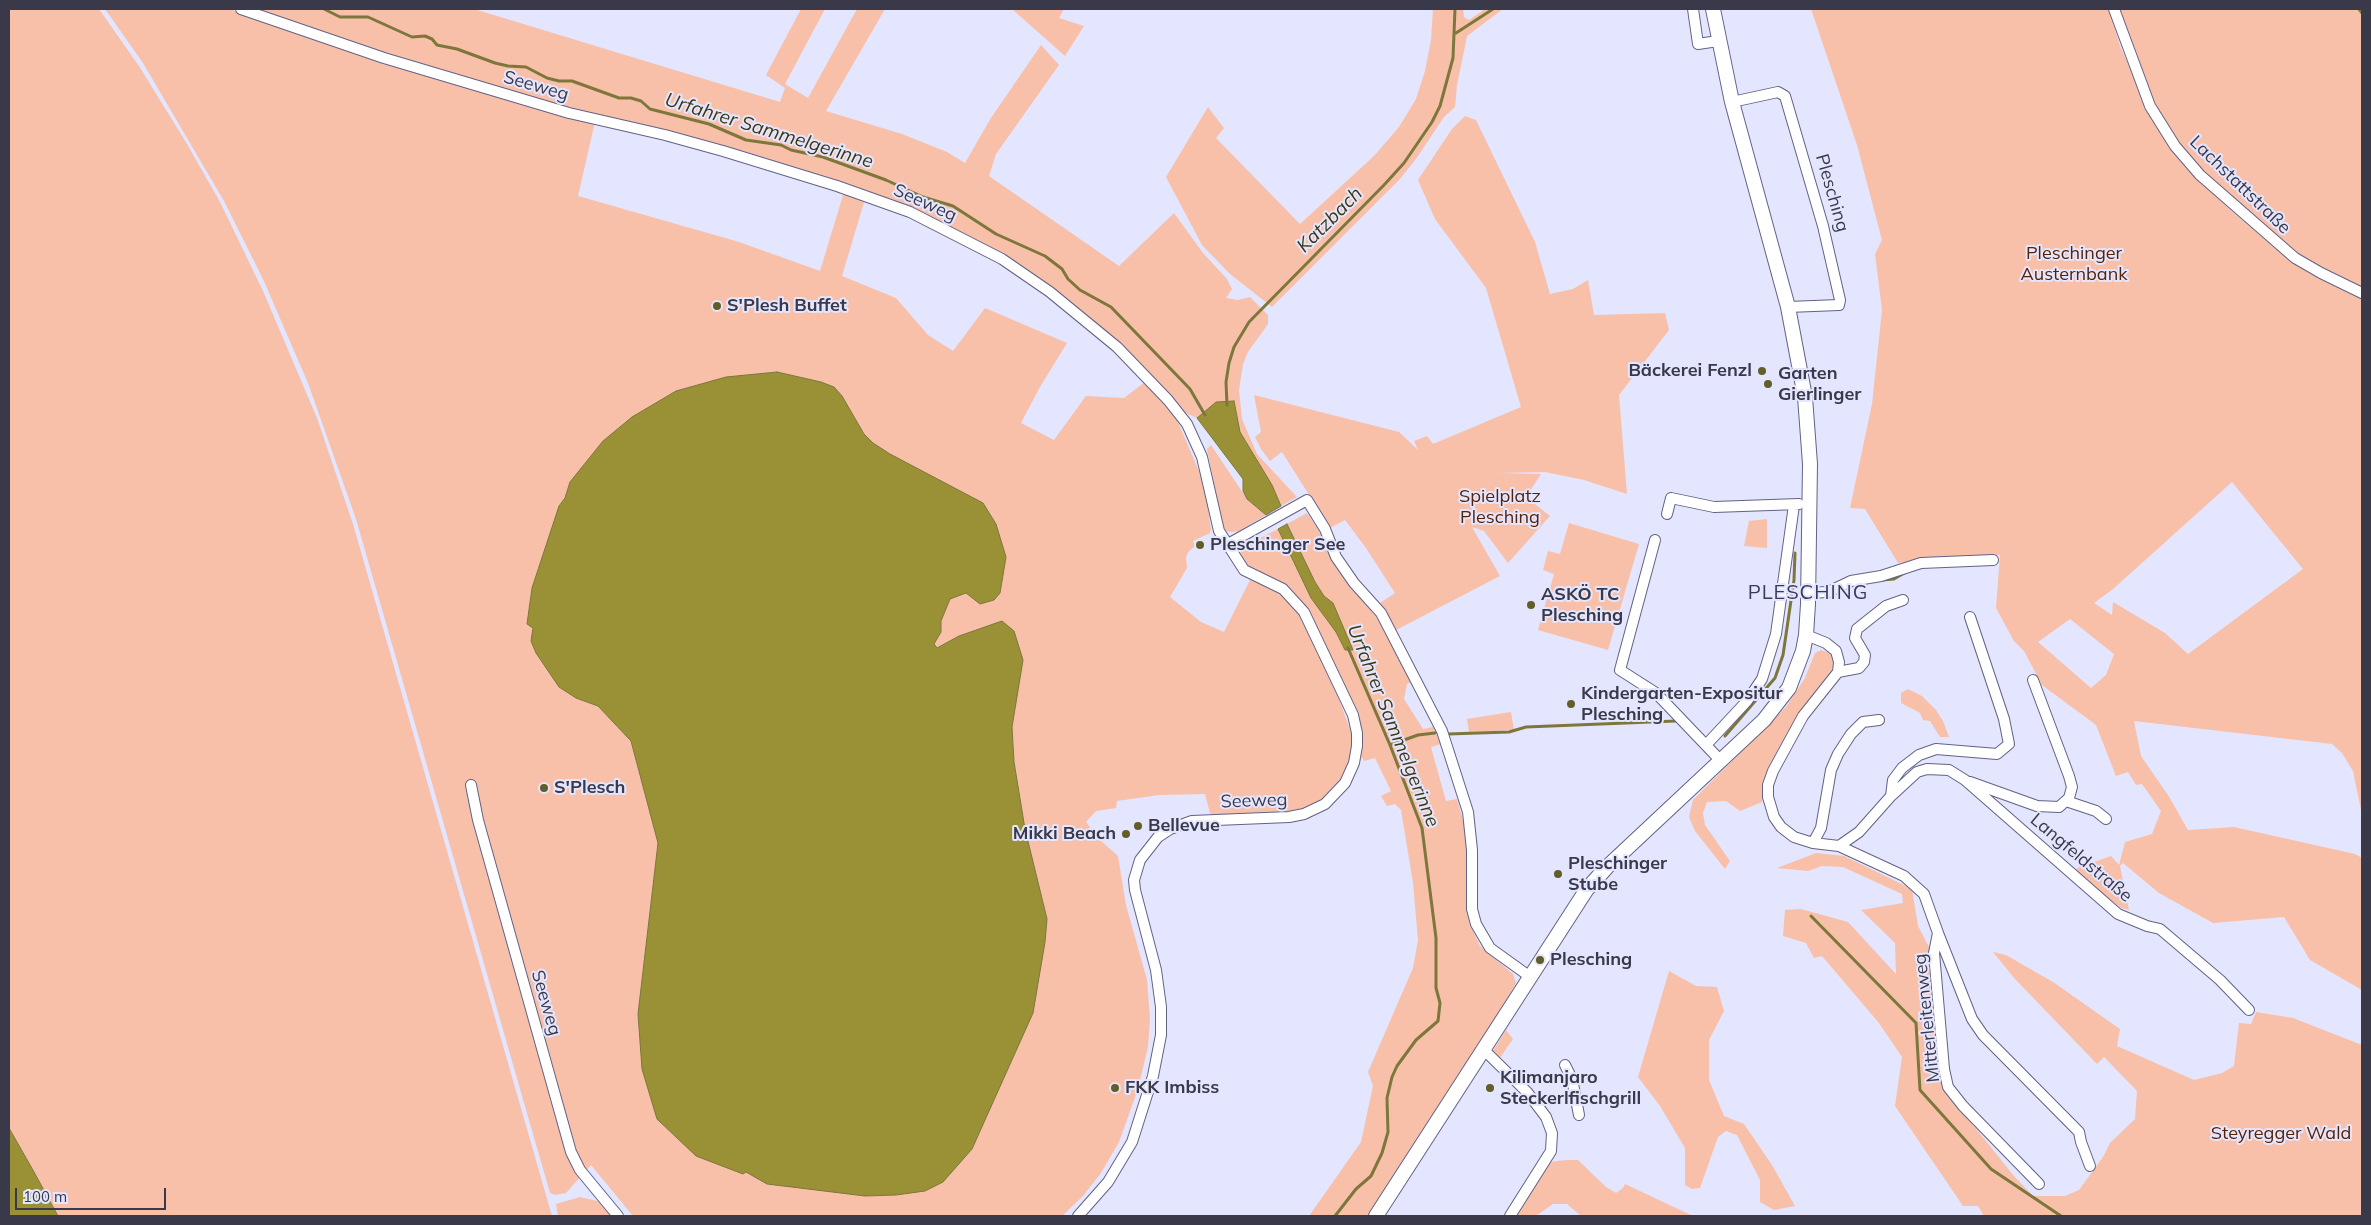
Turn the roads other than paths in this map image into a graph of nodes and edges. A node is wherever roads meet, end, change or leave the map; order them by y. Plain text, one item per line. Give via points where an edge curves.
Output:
1 (241, 9) edge
2 (1693, 9) edge
3 (1713, 9) edge
4 (2114, 9) edge
5 (1718, 41) junction
6 (1732, 102) junction
7 (2362, 293) edge
8 (1788, 306) junction
9 (1809, 504) junction
10 (1794, 505) junction
11 (1667, 514) dead end
12 (1655, 540) dead end
13 (1228, 544) junction
14 (1993, 560) dead end
15 (1808, 594) junction
16 (1903, 600) dead end
17 (1970, 617) dead end
18 (1806, 635) junction
19 (1838, 672) junction
20 (2033, 680) dead end
21 (1879, 720) dead end
22 (1706, 744) junction
23 (1721, 761) junction
24 (1965, 780) junction
25 (471, 785) dead end
26 (1890, 796) junction
27 (2066, 801) junction
28 (2106, 819) dead end
29 (1813, 843) junction
30 (1839, 846) junction
31 (1938, 933) junction
32 (1529, 976) junction
33 (2249, 1010) dead end
34 (1483, 1049) junction
35 (1565, 1065) dead end
36 (1579, 1115) dead end
37 (2090, 1166) dead end
38 (2039, 1184) dead end
39 (618, 1216) edge
40 (1078, 1216) edge
41 (1376, 1216) edge
42 (1510, 1216) edge

1 - 13 street, Seeweg via 467,83 810,177 883,202 1002,259 1086,320 1168,400 1196,442 1218,531
2 - 5 street via 1698,44
3 - 5 main road
4 - 7 street, Lachstattstraße via 2150,106 2175,146 2200,175 2295,258
5 - 6 main road
6 - 8 main road
6 - 8 street, Plesching via 1778,92 1785,96 1823,226 1839,305
8 - 9 main road via 1806,412 1810,451
9 - 10 street
9 - 15 main road
10 - 11 street via 1714,507 1671,498
10 - 22 street via 1776,634 1762,679 1747,701
12 - 22 street via 1620,670 1656,693
13 - 32 street via 1307,500 1325,529 1336,557 1381,613 1442,730 1468,812 1472,908 1476,924 1490,948
13 - 40 street, Seeweg via 1244,570 1283,589 1304,612 1353,715 1358,739 1354,763 1338,793 1313,810 1289,817 1192,821 1158,837 1140,860 1134,890 1156,970 1162,1035 1132,1142 1108,1182
14 - 15 street via 1921,563 1881,576 1851,581 1828,592
15 - 18 main road
16 - 19 street via 1886,606 1857,629 1855,638 1865,655 1864,662 1858,668
17 - 26 street, Langfeldstraße via 2010,744 1997,754 1936,748 1919,755 1893,780
18 - 19 street via 1836,651
18 - 23 main road via 1797,670 1784,696
19 - 29 street via 1793,732 1768,785 1770,807 1781,827 1794,837
20 - 27 street, Langfeldstraße via 2072,787
21 - 29 street via 1864,722 1851,734 1838,754 1831,770 1821,828
22 - 23 street
23 - 32 main road via 1596,878
24 - 26 street, Langfeldstraße via 1949,770 1927,769 1918,772
24 - 27 street, Langfeldstraße via 2037,806 2059,806
24 - 33 street, Langfeldstraße via 2118,914 2160,929 2220,980
25 - 39 street, Seeweg via 571,1152 580,1170
26 - 30 street, Langfeldstraße via 1859,832
27 - 28 street via 2096,811
29 - 30 street
30 - 31 street, Mitterleitenweg via 1914,883 1924,894
31 - 37 street, Mitterleitenweg via 1972,1019 1983,1035 2080,1132 2080,1142
31 - 38 street, Mitterleitenweg via 1934,954 1948,1087
32 - 34 main road
34 - 41 main road
34 - 42 street via 1528,1092 1546,1117 1552,1133 1551,1151
35 - 36 street via 1572,1080

